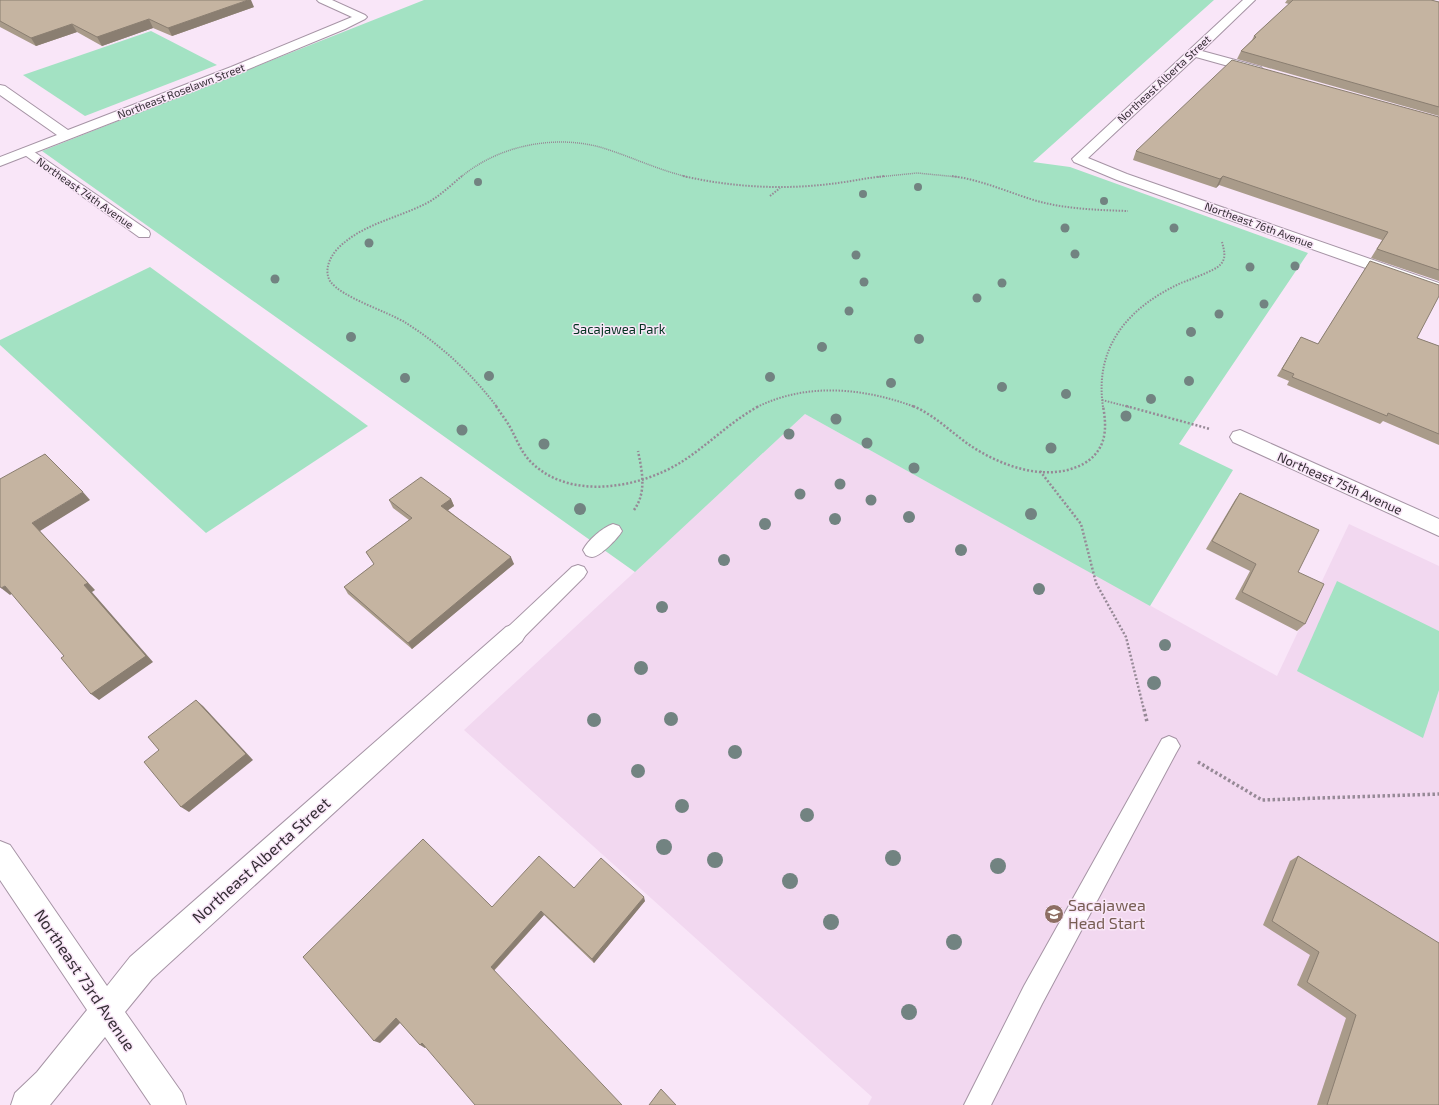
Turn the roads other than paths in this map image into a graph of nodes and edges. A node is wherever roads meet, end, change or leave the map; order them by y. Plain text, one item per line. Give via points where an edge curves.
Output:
1 (323, 0) edge
2 (1249, 0) edge
3 (1193, 52) junction
4 (1265, 72) edge
5 (0, 89) edge
6 (67, 136) junction
7 (26, 152) junction
8 (1079, 159) joint
9 (0, 162) edge
10 (144, 234) dead end
11 (1439, 289) edge
12 (1240, 437) road end
13 (1439, 528) edge
14 (613, 531) road end
15 (592, 550) dead end
16 (578, 572) dead end
17 (514, 634) joint
18 (1169, 746) road end
19 (0, 855) edge
20 (106, 1011) junction
21 (27, 1105) edge
22 (170, 1105) edge
23 (977, 1105) edge

1 - 6 street, Northeast Roselawn Street via 361,17
2 - 3 street, Northeast Alberta Street
3 - 4 street
3 - 8 street, Northeast Alberta Street
5 - 6 street
6 - 7 street, Northeast Roselawn Street
7 - 9 street, Northeast Roselawn Street
7 - 10 lane, Northeast 74th Avenue
8 - 11 street, Northeast 76th Avenue via 1122,177
12 - 13 street, Northeast 75th Avenue
14 - 15 lane
16 - 17 lane
17 - 20 street, Northeast Alberta Street via 141,968
18 - 23 lane via 1033,994
19 - 20 street, Northeast 73rd Avenue
20 - 21 street, Northeast Alberta Street
20 - 22 street, Northeast 73rd Avenue

